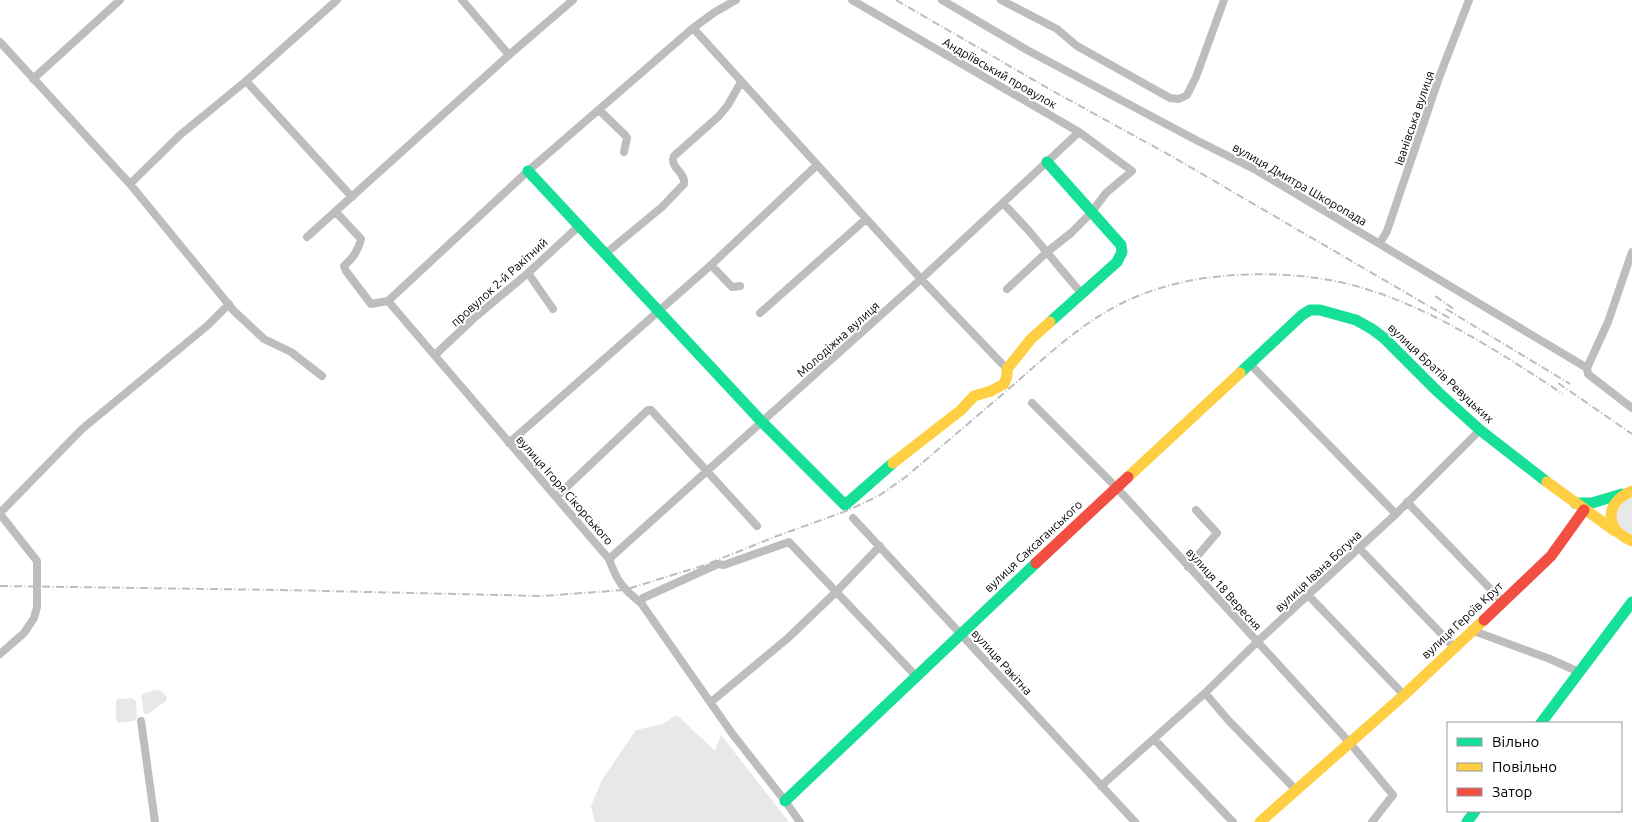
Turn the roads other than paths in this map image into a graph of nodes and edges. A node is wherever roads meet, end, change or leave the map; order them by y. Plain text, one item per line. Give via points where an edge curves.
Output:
1 (120, 0) edge
2 (337, 0) edge
3 (462, 0) edge
4 (573, 0) edge
5 (736, 0) edge
6 (852, 0) edge
7 (942, 0) edge
8 (1001, 0) edge
9 (1224, 0) edge
10 (1467, 1) edge
11 (693, 28) junction
12 (0, 42) edge
13 (509, 55) junction
14 (33, 78) junction
15 (246, 81) junction
16 (741, 82) junction
17 (599, 110) junction
18 (1079, 132) junction
19 (624, 152) dead end
20 (1047, 162) junction
21 (817, 165) junction
22 (528, 171) junction
23 (130, 184) junction
24 (352, 197) junction
25 (1003, 203) junction
26 (336, 212) junction
27 (1090, 213) junction
28 (866, 219) junction
29 (579, 226) junction
30 (307, 236) dead end
31 (1380, 243) junction
32 (1047, 252) junction
33 (1632, 252) edge
34 (605, 254) junction
35 (711, 265) junction
36 (528, 273) junction
37 (921, 279) junction
38 (740, 286) dead end
39 (1007, 289) dead end
40 (1082, 294) junction
41 (388, 301) junction
42 (229, 304) junction
43 (553, 309) dead end
44 (658, 311) junction
45 (760, 314) dead end
46 (1302, 314) joint
47 (435, 355) junction
48 (1249, 363) junction
49 (1587, 368) junction
50 (1007, 369) junction
51 (322, 376) dead end
52 (1032, 403) dead end
53 (1632, 408) edge
54 (762, 422) junction
55 (1480, 430) junction
56 (509, 442) junction
57 (707, 471) junction
58 (1117, 488) junction
59 (1628, 492) edge
60 (556, 497) junction
61 (1407, 502) junction
62 (1573, 502) junction
63 (1196, 510) dead end
64 (1584, 510) junction
65 (0, 513) edge
66 (1396, 514) junction
67 (853, 518) dead end
68 (757, 526) dead end
69 (1615, 531) junction
70 (1630, 542) edge
71 (880, 546) junction
72 (1360, 548) junction
73 (609, 559) junction
74 (1188, 567) junction
75 (836, 592) junction
76 (1308, 596) junction
77 (1502, 601) junction
78 (1632, 602) edge
79 (641, 603) junction
80 (1471, 630) junction
81 (960, 633) junction
82 (1257, 642) junction
83 (1453, 646) junction
84 (0, 654) edge
85 (1579, 672) junction
86 (915, 675) junction
87 (1205, 693) junction
88 (1404, 695) junction
89 (711, 702) junction
90 (141, 721) dead end
91 (1542, 722) edge
92 (1154, 739) junction
93 (1350, 743) junction
94 (1101, 786) junction
95 (1296, 790) junction
96 (785, 801) junction
97 (155, 822) edge
98 (800, 822) edge
99 (1135, 822) edge
100 (1233, 822) edge
101 (1260, 822) edge
102 (1372, 822) edge

1 - 14 street
2 - 15 street
3 - 13 street
4 - 13 street
5 - 11 street
6 - 18 street, Андріївський провулок
7 - 31 street, вулиця Дмитра Шкоропада via 1027,50 1256,170
8 - 9 street via 1057,29 1077,46 1108,64 1170,98 1179,99 1187,95 1196,77
10 - 31 street, Іванівська вулиця via 1387,231
11 - 16 street
11 - 17 street
12 - 14 street
13 - 24 street
14 - 23 street
15 - 23 street via 180,135
15 - 24 street
16 - 21 street
16 - 34 street via 719,116 674,156 673,164 683,176 684,184 662,207
17 - 19 street via 627,138
17 - 22 street
18 - 20 street, Молодіжна вулиця
18 - 27 street, Андріївський провулок via 1132,171 1106,193
20 - 25 street, Молодіжна вулиця
20 - 27 street
21 - 28 street
21 - 35 street
22 - 29 street
22 - 41 street
23 - 42 street
24 - 26 street
25 - 32 street
25 - 37 street, Молодіжна вулиця
26 - 30 street
26 - 41 street via 361,239 354,257 344,266 346,272 370,304
27 - 32 street
27 - 40 street via 1121,245 1122,252 1117,262
28 - 37 street
28 - 45 street
29 - 34 street
29 - 36 street, провулок 2-й Ракітний
31 - 49 street, вулиця Дмитра Шкоропада
32 - 39 street
32 - 40 street
33 - 49 street via 1608,322
34 - 44 street
35 - 38 street via 732,290
35 - 44 street
36 - 43 street
36 - 47 street, провулок 2-й Ракітний via 472,319
37 - 50 street
37 - 54 street, Молодіжна вулиця
40 - 50 street via 1031,339
41 - 47 street, вулиця Ігоря Сікорського
42 - 51 street via 264,339 291,352
42 - 65 street via 207,326 82,429
44 - 54 street
44 - 56 street
46 - 48 street, вулиця Саксаганського
46 - 55 street, вулиця Братів Ревуцьких via 1320,310 1372,328
47 - 56 street, вулиця Ігоря Сікорського
48 - 58 street, вулиця Саксаганського
48 - 66 street
49 - 53 street, вулиця Дмитра Шкоропада via 1588,374
50 - 54 street via 1004,384 974,396 845,505
52 - 58 street, вулиця 18 Вересня
54 - 57 street, Молодіжна вулиця
55 - 61 street, вулиця Івана Богуна
55 - 62 street, вулиця Братів Ревуцьких
56 - 60 street, вулиця Ігоря Сікорського
57 - 60 street via 648,410
57 - 68 street
57 - 73 street, Молодіжна вулиця
58 - 74 street, вулиця 18 Вересня
58 - 81 street, вулиця Саксаганського
59 - 62 street via 1592,503
59 - 69 street via 1613,506 1611,523
60 - 73 street, вулиця Ігоря Сікорського
61 - 66 street, вулиця Івана Богуна
61 - 77 street
62 - 64 street, вулиця Братів Ревуцьких
63 - 74 street via 1217,533
64 - 69 street, вулиця Братів Ревуцьких
64 - 77 street, вулиця Героїв Крут via 1559,546
65 - 84 street via 37,561 37,607 24,633
66 - 72 street, вулиця Івана Богуна
67 - 71 street, вулиця Ракітна
69 - 70 street, вулиця Братів Ревуцьких
71 - 75 street
71 - 81 street, вулиця Ракітна
72 - 76 street, вулиця Івана Богуна
72 - 83 street
73 - 79 street, вулиця Ігоря Сікорського via 624,590
74 - 82 street, вулиця 18 Вересня
75 - 79 street via 789,542 724,565 718,564 643,598
75 - 86 street
75 - 89 street via 788,638
76 - 82 street, вулиця Івана Богуна
76 - 88 street
77 - 80 street, вулиця Героїв Крут
78 - 85 street
79 - 89 street, вулиця Ігоря Сікорського
80 - 83 street, вулиця Героїв Крут
80 - 85 street
81 - 86 street, вулиця Саксаганського
81 - 94 street, вулиця Ракітна
82 - 87 street, вулиця Івана Богуна
82 - 93 street, вулиця 18 Вересня
83 - 88 street, вулиця Героїв Крут
85 - 91 street
86 - 96 street, вулиця Саксаганського
87 - 92 street, вулиця Івана Богуна
87 - 95 street
88 - 93 street, вулиця Героїв Крут
89 - 96 street, вулиця Ігоря Сікорського
90 - 97 street
92 - 94 street, вулиця Івана Богуна
92 - 100 street
93 - 95 street, вулиця Героїв Крут
93 - 102 street, вулиця 18 Вересня via 1393,795
94 - 99 street, вулиця Ракітна
95 - 101 street, вулиця Героїв Крут
96 - 98 street, вулиця Ігоря Сікорського

